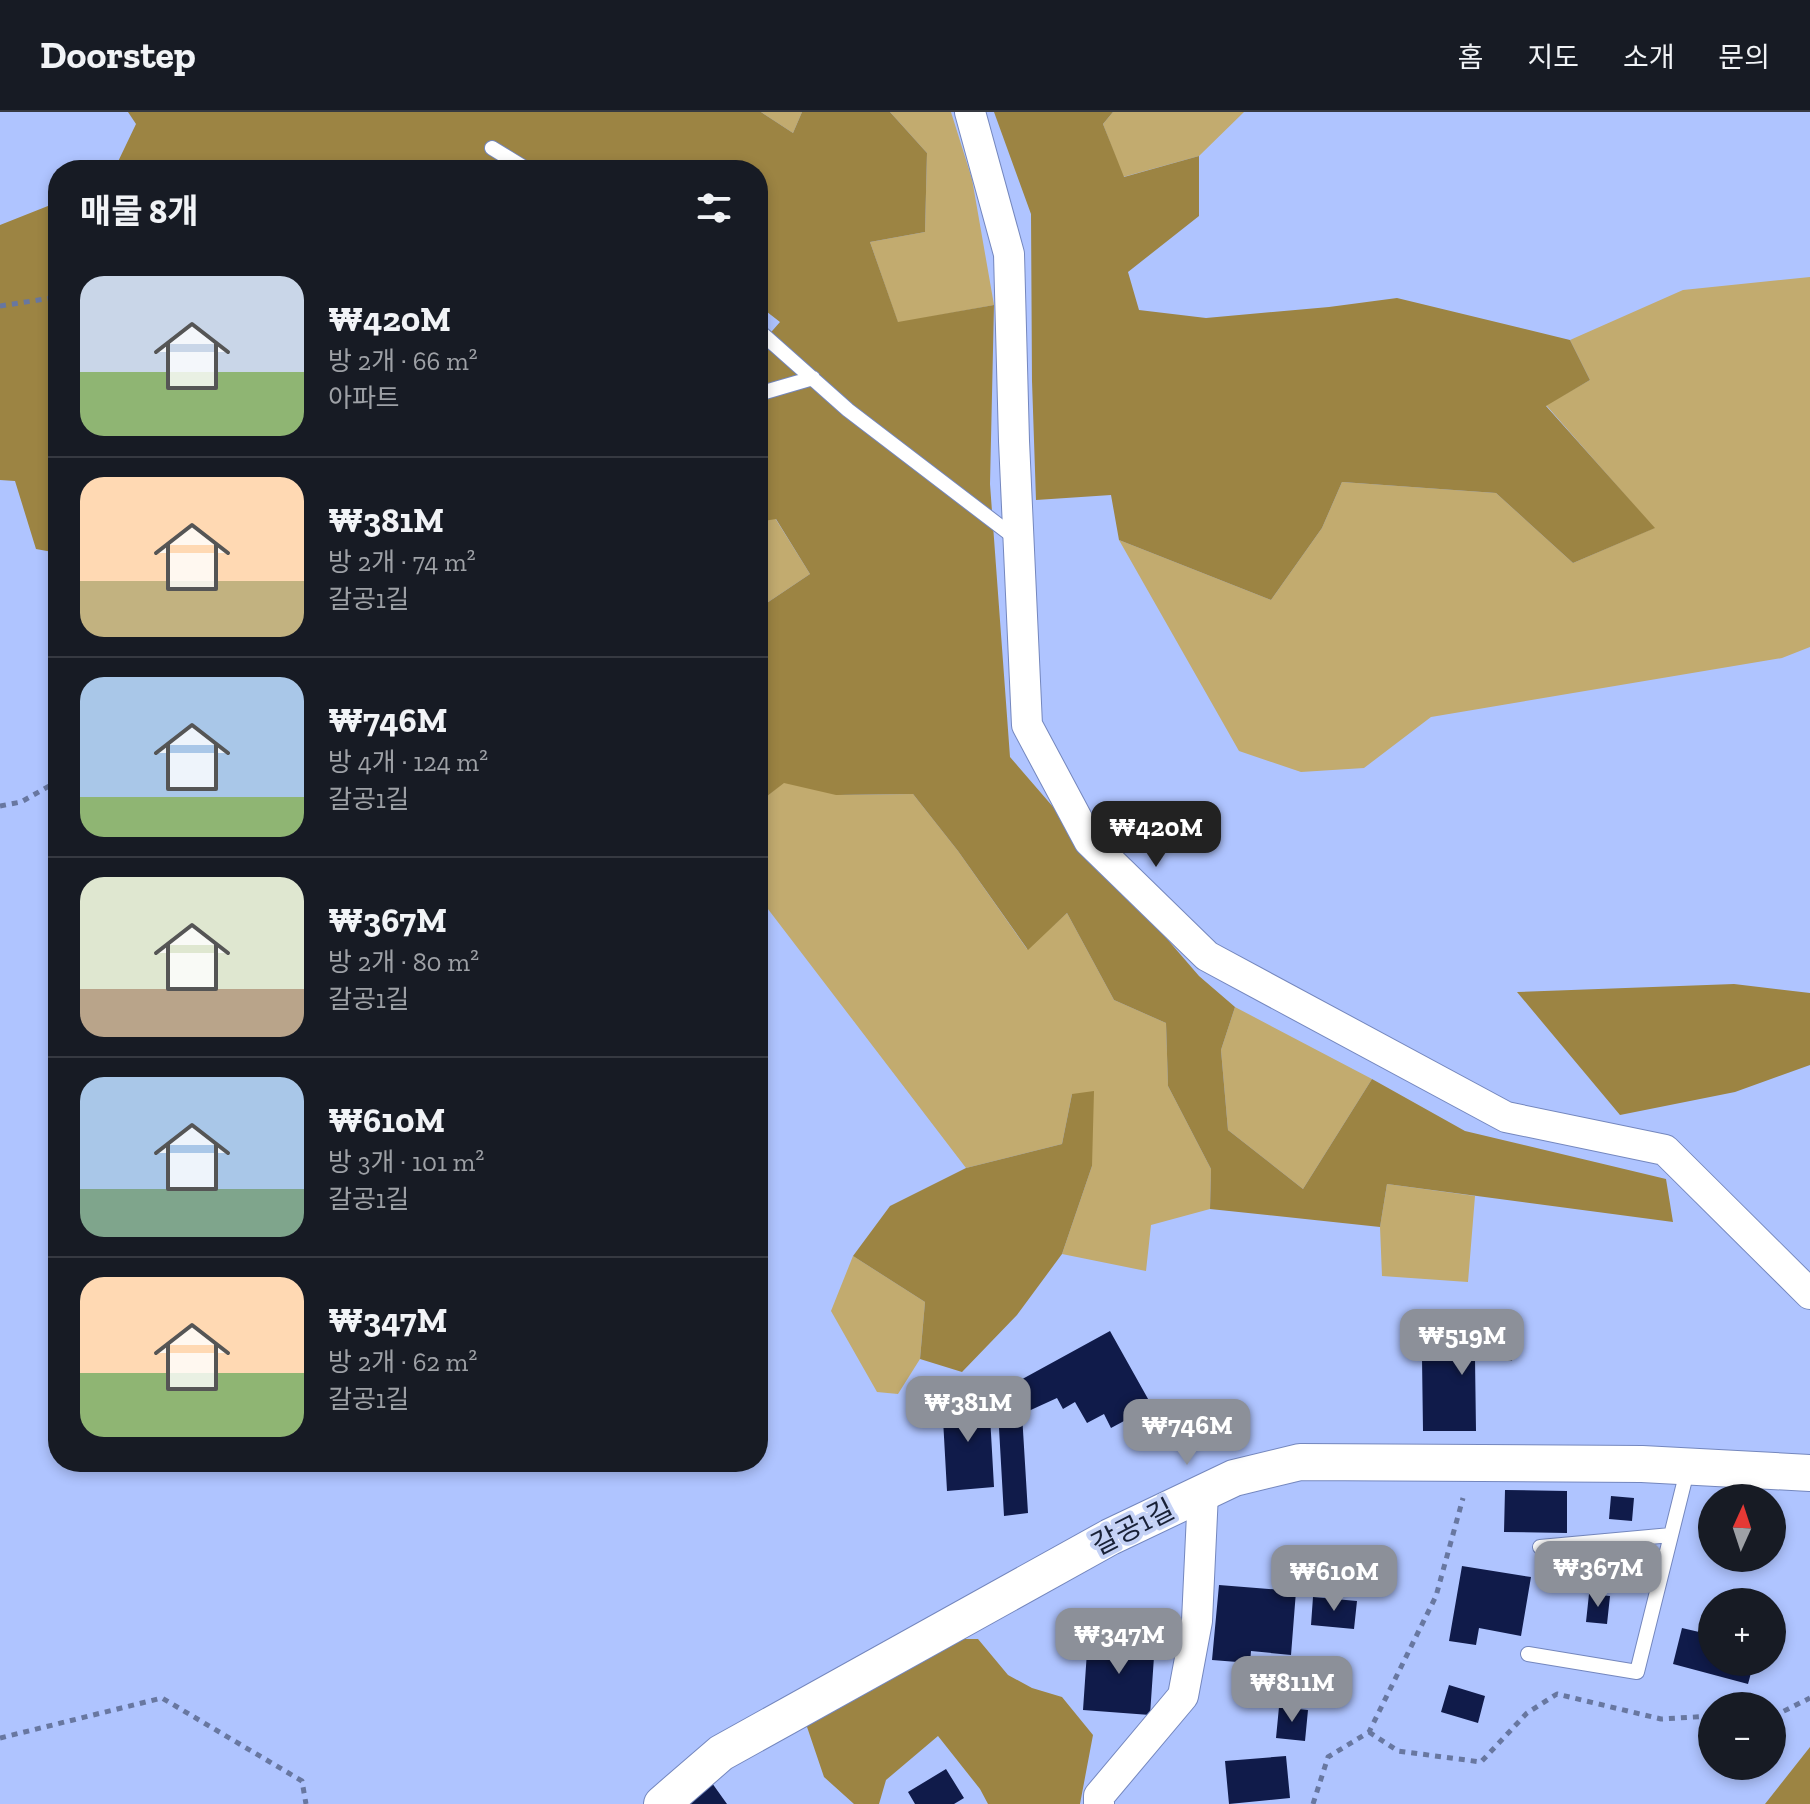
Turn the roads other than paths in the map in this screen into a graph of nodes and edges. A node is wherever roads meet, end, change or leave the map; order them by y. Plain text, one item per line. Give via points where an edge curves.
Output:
1 (970, 112) edge
2 (492, 148) dead end
3 (512, 160) edge
4 (768, 339) edge
5 (813, 378) junction
6 (768, 391) edge
7 (1019, 540) junction
8 (1810, 1294) edge
9 (1688, 1467) junction
10 (1810, 1473) edge
11 (1203, 1493) junction
12 (1671, 1535) junction
13 (1540, 1547) dead end
14 (1528, 1654) dead end
15 (662, 1804) edge
16 (1099, 1804) edge

1 - 7 street via 1009,254
2 - 3 lane
4 - 5 lane
5 - 6 lane
5 - 7 lane
7 - 8 street via 1027,725 1089,841 1207,956 1506,1117 1665,1150
9 - 10 street, 갈공1길
9 - 11 street, 갈공1길 via 1300,1462 1234,1478
9 - 12 lane
11 - 15 street, 갈공1길 via 1110,1537 721,1753
11 - 16 street via 1197,1621 1183,1696 1099,1796
12 - 13 lane
12 - 14 lane via 1637,1672

